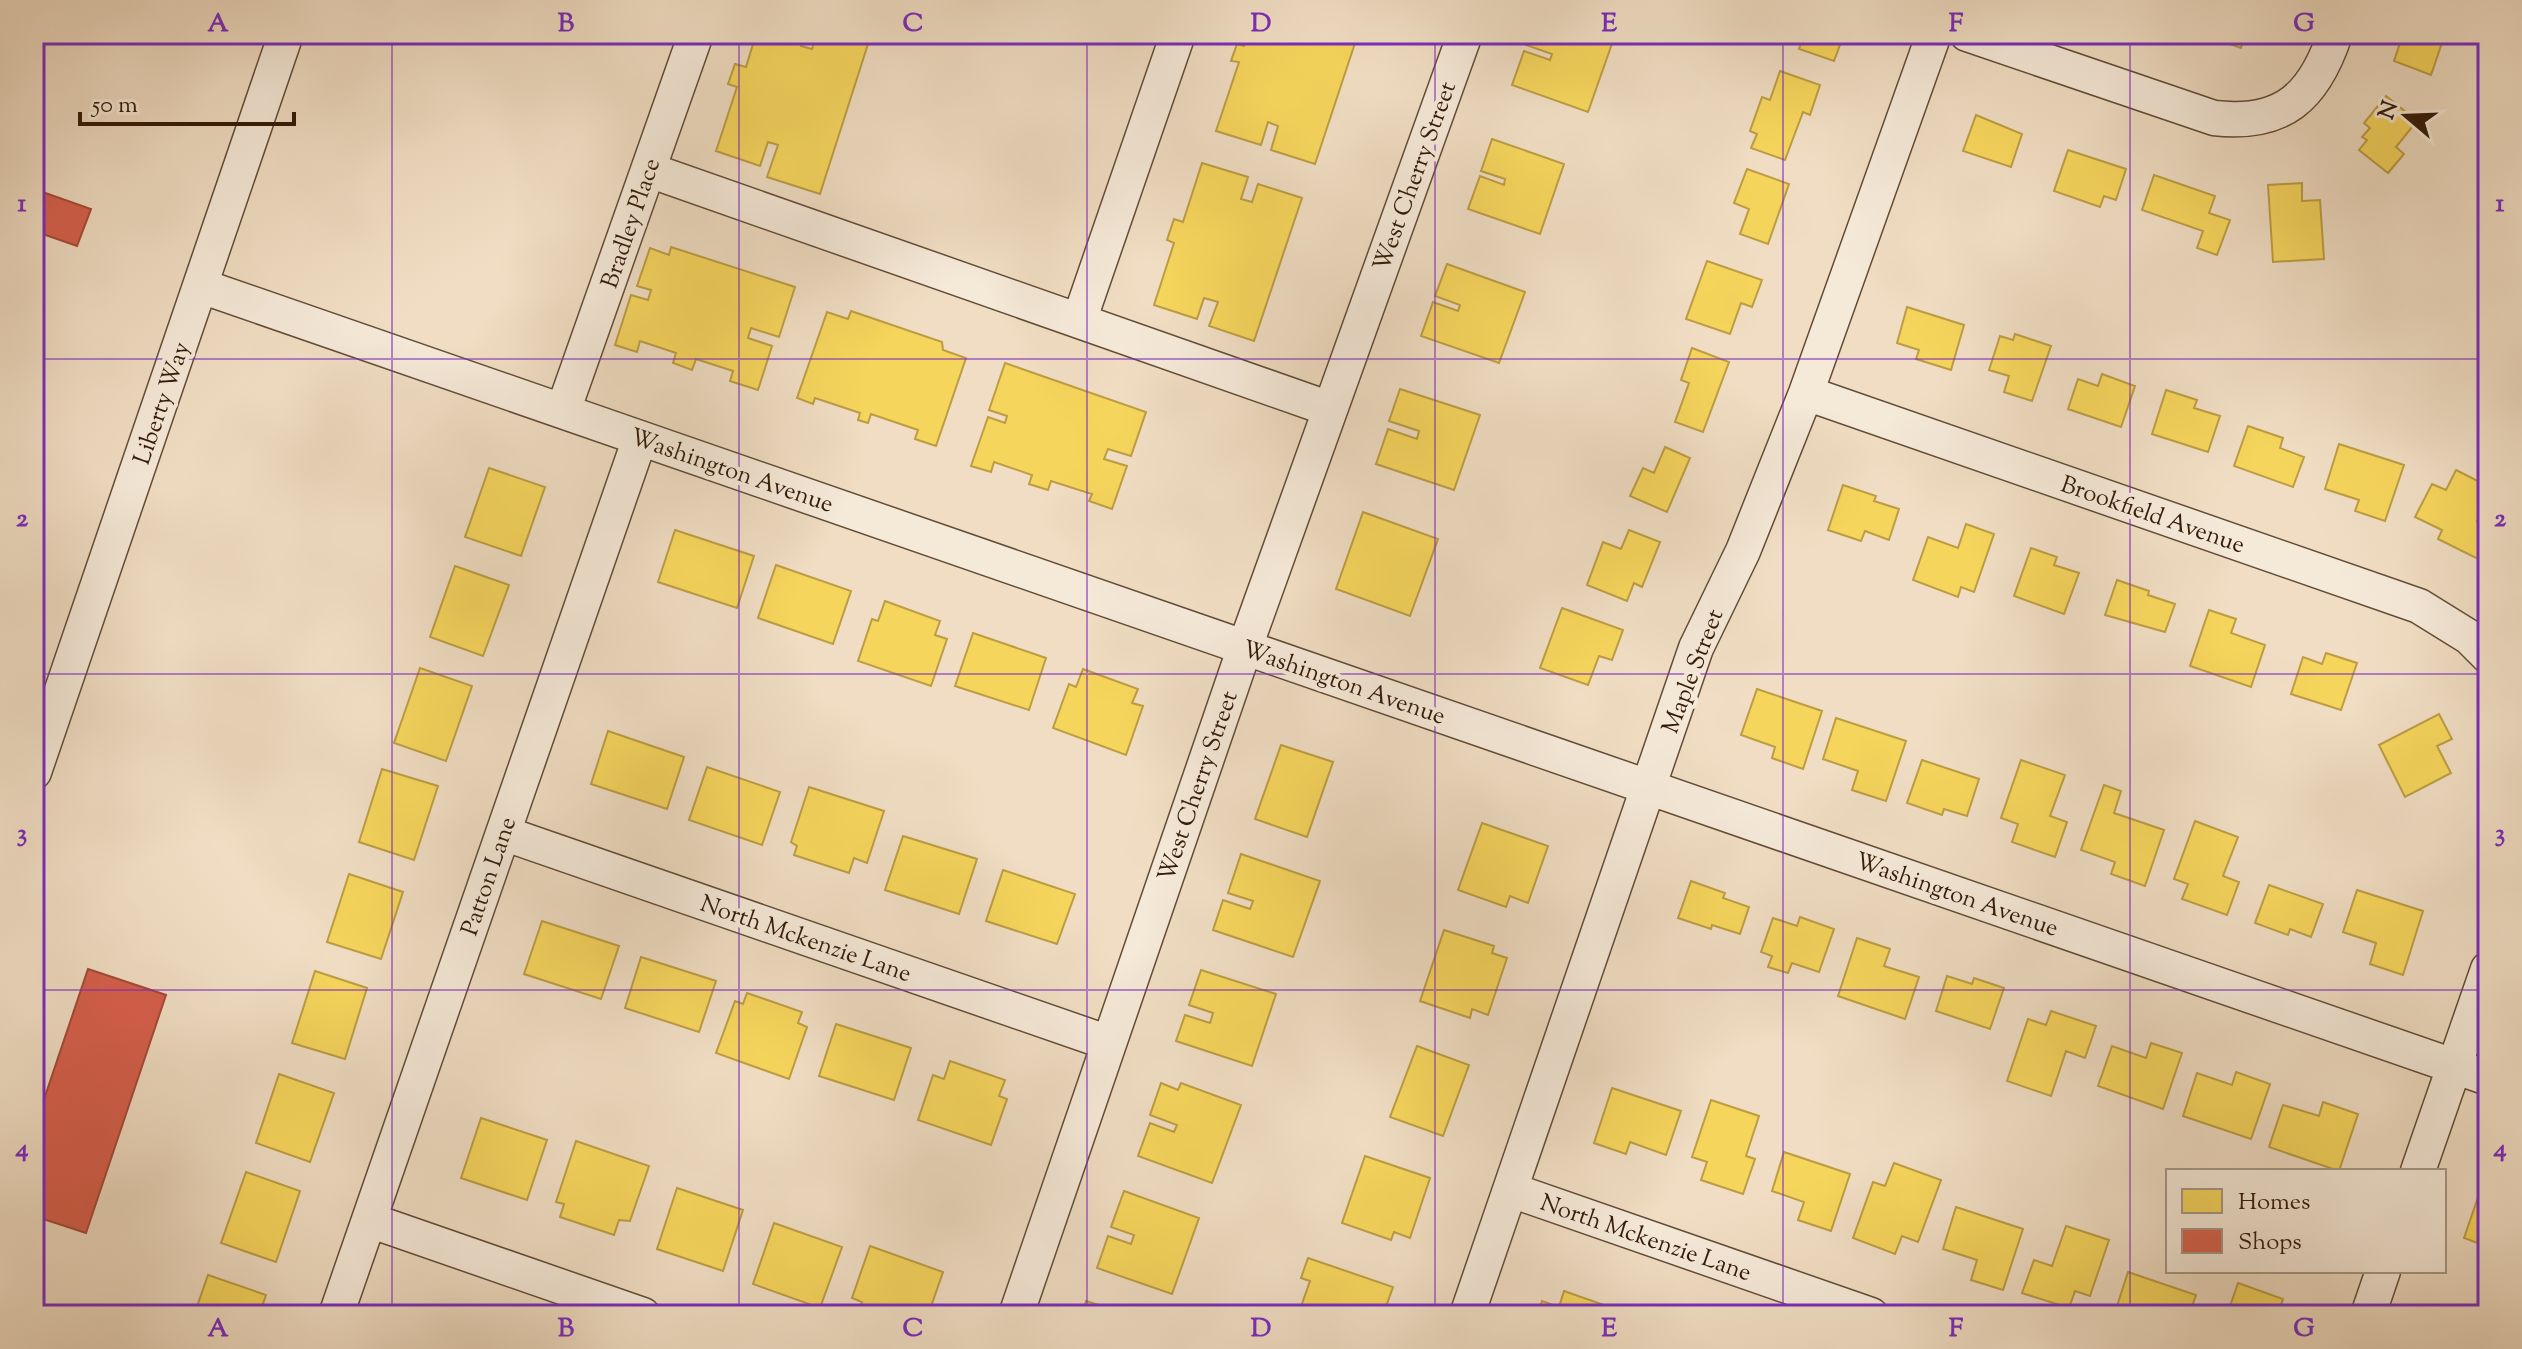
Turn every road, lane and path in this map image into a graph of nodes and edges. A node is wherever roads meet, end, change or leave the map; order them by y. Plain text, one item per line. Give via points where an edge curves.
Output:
1 (286, 34) edge
2 (696, 34) edge
3 (1178, 34) edge
4 (1465, 34) edge
5 (1934, 34) edge
6 (1967, 34) edge
7 (2335, 34) edge
8 (649, 170) junction
9 (201, 286) junction
10 (1079, 321) junction
11 (1806, 393) junction
12 (1330, 409) junction
13 (563, 411) junction
14 (640, 438) junction
15 (1245, 647) junction
16 (2488, 656) edge
17 (34, 772) edge
18 (1649, 788) junction
19 (503, 833) junction
20 (2488, 969) edge
21 (1109, 1043) junction
22 (2454, 1066) junction
23 (2488, 1078) edge
24 (2419, 1169) edge
25 (1511, 1190) junction
26 (369, 1220) junction
27 (2382, 1273) edge
28 (336, 1315) edge
29 (643, 1315) edge
30 (1016, 1315) edge
31 (1467, 1315) edge
32 (1871, 1315) edge
33 (2368, 1315) edge

1 - 9 street, Liberty Way
2 - 8 street, Bradley Place
3 - 10 street
4 - 12 street, West Cherry Street
5 - 11 street, Maple Street
6 - 7 street via 2214,118 2242,121 2271,115 2313,85
8 - 10 street
8 - 13 street, Bradley Place
9 - 13 street, Washington Avenue
9 - 17 street, Liberty Way
10 - 12 street
11 - 16 street, Brookfield Avenue via 2419,606 2469,637
11 - 18 street, Maple Street via 1743,551 1696,648
12 - 15 street, West Cherry Street
13 - 14 street, Washington Avenue
14 - 15 street, Washington Avenue
14 - 19 street, Patton Lane
15 - 18 street, Washington Avenue
15 - 21 street, West Cherry Street
18 - 22 street, Washington Avenue
18 - 25 street, Maple Street
19 - 21 street, North Mckenzie Lane
19 - 26 street, Patton Lane
20 - 22 street
21 - 30 street, West Cherry Street
22 - 23 street, Washington Avenue
22 - 24 street
25 - 31 street, Maple Street
25 - 32 street, North Mckenzie Lane
26 - 28 street, Patton Lane
26 - 29 street
27 - 33 street

